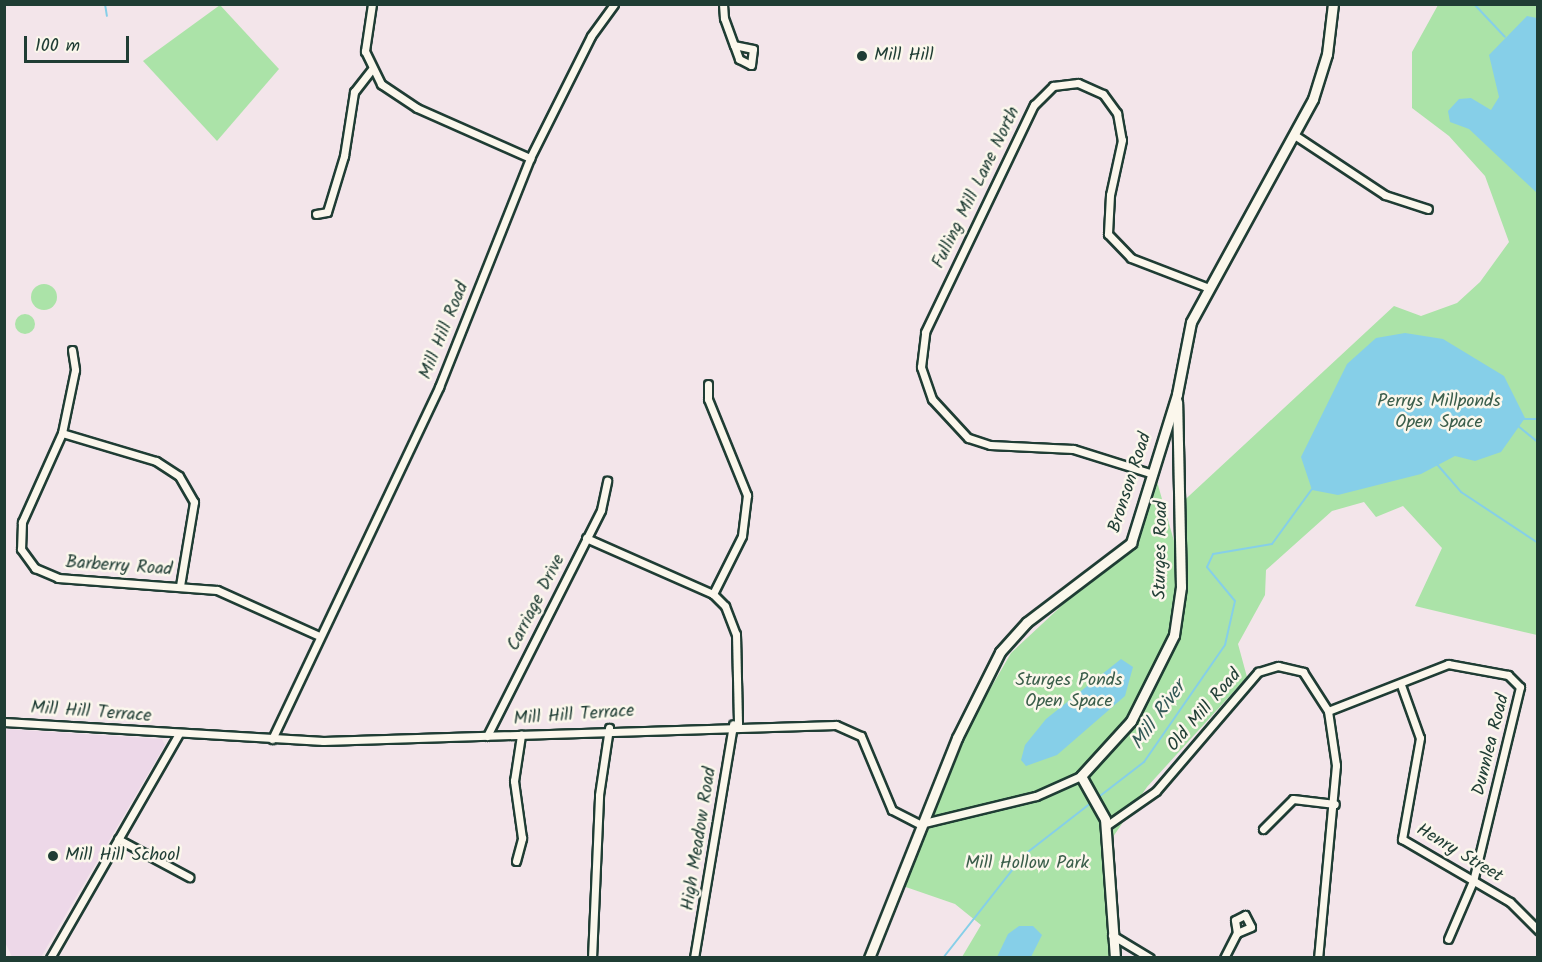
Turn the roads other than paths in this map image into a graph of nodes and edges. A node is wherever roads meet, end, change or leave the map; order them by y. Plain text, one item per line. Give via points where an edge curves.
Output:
1 (372, 4) edge
2 (614, 4) edge
3 (723, 4) edge
4 (1333, 4) edge
5 (734, 45) dead end
6 (372, 69) junction
7 (1296, 136) junction
8 (530, 158) junction
9 (1428, 209) dead end
10 (316, 214) dead end
11 (1206, 287) junction
12 (72, 350) dead end
13 (708, 384) dead end
14 (1177, 394) junction
15 (62, 433) junction
16 (1153, 474) junction
17 (607, 481) dead end
18 (586, 538) junction
19 (180, 586) junction
20 (713, 594) junction
21 (317, 635) junction
22 (1401, 685) junction
23 (1328, 711) junction
24 (4, 722) edge
25 (735, 724) junction
26 (609, 728) junction
27 (179, 734) junction
28 (521, 735) junction
29 (487, 736) junction
30 (272, 739) junction
31 (1081, 776) junction
32 (1335, 804) junction
33 (1106, 822) junction
34 (920, 824) junction
35 (1263, 829) dead end
36 (118, 839) junction
37 (516, 861) dead end
38 (189, 877) dead end
39 (1473, 880) junction
40 (1538, 930) edge
41 (1237, 933) dead end
42 (1112, 935) junction
43 (1448, 939) dead end
44 (50, 957) edge
45 (592, 957) edge
46 (694, 957) edge
47 (869, 957) edge
48 (1114, 957) edge
49 (1150, 957) edge
50 (1224, 957) edge
51 (1317, 957) edge

1 - 6 street via 364,39
2 - 8 street, Mill Hill Road via 591,36
3 - 5 street
4 - 7 main road, Bronson Road via 1321,75
6 - 8 street via 381,84 417,108
6 - 10 street via 354,92 344,156 327,212
7 - 9 street via 1385,195
7 - 11 main road, Bronson Road
8 - 21 street, Mill Hill Road via 439,387
11 - 14 main road, Bronson Road via 1191,322
11 - 16 street, Fulling Mill Lane North via 1131,258 1108,234 1110,195 1122,140 1118,113 1102,94 1078,83 1053,86 1034,105 925,332 921,367 932,399 968,438 990,446 1073,449
12 - 15 street, Barberry Road via 75,370
13 - 20 street via 708,399 747,495 742,536
14 - 16 main road, Bronson Road
14 - 31 main road, Sturges Road via 1181,587 1174,635 1131,721
15 - 19 street via 156,461 179,476 194,502
15 - 19 street, Barberry Road via 22,522 21,549 35,568 58,578
16 - 34 main road, Bronson Road via 1131,543 1027,622 1000,652
17 - 18 street, Carriage Drive via 601,510
18 - 20 street
18 - 29 street, Carriage Drive
19 - 21 street, Barberry Road via 217,590
20 - 25 street, High Meadow Road via 735,626
21 - 30 street, Mill Hill Road
22 - 23 street, Dunnlea Road
22 - 39 street, Henry Street via 1420,738 1401,825 1402,839
22 - 39 street, Dunnlea Road via 1453,663 1508,675 1520,687
23 - 32 street, Old Mill Road
23 - 33 street, Old Mill Road via 1303,672 1288,667 1263,669 1156,791
24 - 27 street, Mill Hill Terrace
25 - 26 street, Mill Hill Terrace
25 - 34 street, Mill Hill Terrace via 852,728 867,748 891,808
25 - 46 street, High Meadow Road
26 - 28 street, Mill Hill Terrace
26 - 45 street via 599,795
27 - 30 street, Mill Hill Terrace
27 - 36 street
28 - 29 street, Mill Hill Terrace
28 - 37 street via 514,781 522,838
29 - 30 street, Mill Hill Terrace
31 - 33 main road
31 - 34 street via 1036,796
32 - 35 street via 1293,799
32 - 51 street, Old Mill Road
33 - 42 main road
34 - 47 main road, Bronson Road
36 - 38 street
36 - 44 street
39 - 40 street, Henry Street via 1510,902
39 - 43 street, Dunnlea Road
41 - 50 street
42 - 48 main road
42 - 49 street

